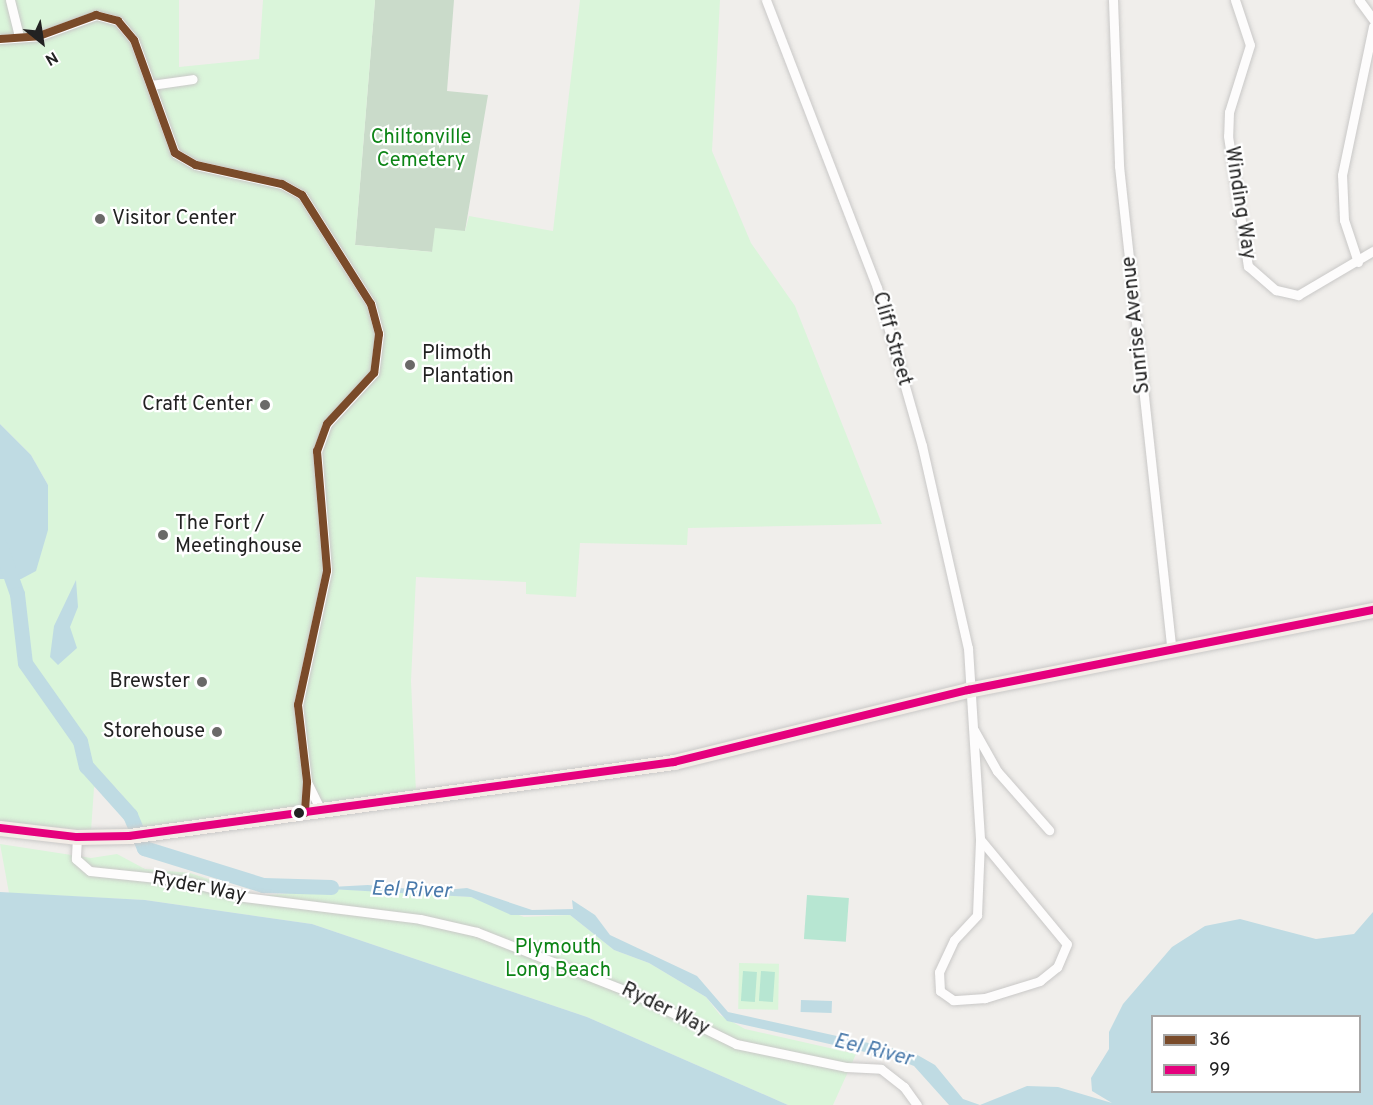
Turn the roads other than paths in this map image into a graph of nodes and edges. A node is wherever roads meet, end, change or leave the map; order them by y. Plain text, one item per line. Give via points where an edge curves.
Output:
1 (10, 0) edge
2 (766, 0) edge
3 (1113, 0) edge
4 (1235, 0) edge
5 (1359, 0) edge
6 (1373, 19) edge
7 (1373, 26) edge
8 (19, 37) junction
9 (0, 39) edge
10 (193, 80) dead end
11 (151, 85) junction
12 (1373, 251) edge
13 (1358, 262) junction
14 (1373, 610) edge
15 (1172, 650) junction
16 (968, 690) junction
17 (971, 726) junction
18 (307, 782) junction
19 (321, 811) junction
20 (305, 813) junction
21 (0, 828) edge
22 (1049, 830) dead end
23 (77, 837) junction
24 (980, 839) junction
25 (917, 1105) edge

1 - 8 street
2 - 16 street, Cliff Street via 882,305 960,601
3 - 15 street, Sunrise Avenue via 1118,156
4 - 13 street, Winding Way via 1250,40 1229,112 1228,136 1248,266 1276,290 1298,295
5 - 6 street
7 - 13 street via 1342,168 1344,220
8 - 9 street
8 - 11 street via 90,16 109,16 130,34
10 - 11 street
11 - 18 street via 170,146 196,165 296,190 327,230 371,304 379,350 372,377 327,424 317,451 327,571 298,705
12 - 13 street, Winding Way
14 - 15 main road
15 - 16 main road
16 - 17 street, Cliff Street
16 - 19 main road via 679,762
17 - 22 street via 997,771
17 - 24 street, Cliff Street
18 - 19 street
18 - 20 street
19 - 20 main road
20 - 23 main road via 129,836
21 - 23 main road
23 - 25 street, Ryder Way via 76,859 90,871 184,881 244,897 409,917 477,932 632,993 736,1044 880,1069 904,1087
24 - 24 street, Cliff Street via 1067,944 1057,967 1040,981 985,998 953,1000 940,991 939,972 954,940 977,915

